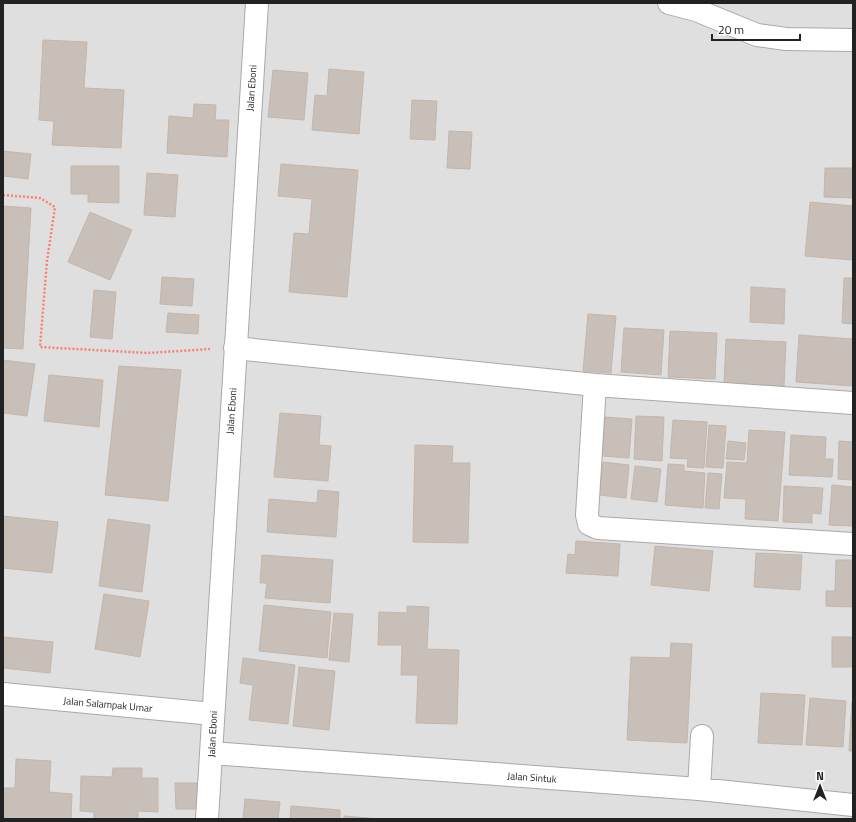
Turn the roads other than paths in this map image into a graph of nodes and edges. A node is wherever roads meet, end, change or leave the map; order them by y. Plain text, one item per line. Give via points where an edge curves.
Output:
1 (257, 3) edge
2 (669, 3) edge
3 (853, 40) edge
4 (235, 348) junction
5 (596, 385) junction
6 (853, 403) edge
7 (853, 544) edge
8 (3, 694) edge
9 (213, 714) junction
10 (702, 736) dead end
11 (211, 753) junction
12 (699, 789) junction
13 (853, 805) edge
14 (207, 819) edge

1 - 4 street, Jalan Eboni
2 - 3 street via 696,10 757,35 786,40
4 - 5 street
4 - 9 street, Jalan Eboni
5 - 6 street
5 - 7 street via 587,515 589,524 598,528
8 - 9 street, Jalan Salampak Umar
9 - 11 street, Jalan Eboni
10 - 12 street
11 - 12 street, Jalan Sintuk
11 - 14 street, Jalan Eboni
12 - 13 street, Jalan Sintuk

